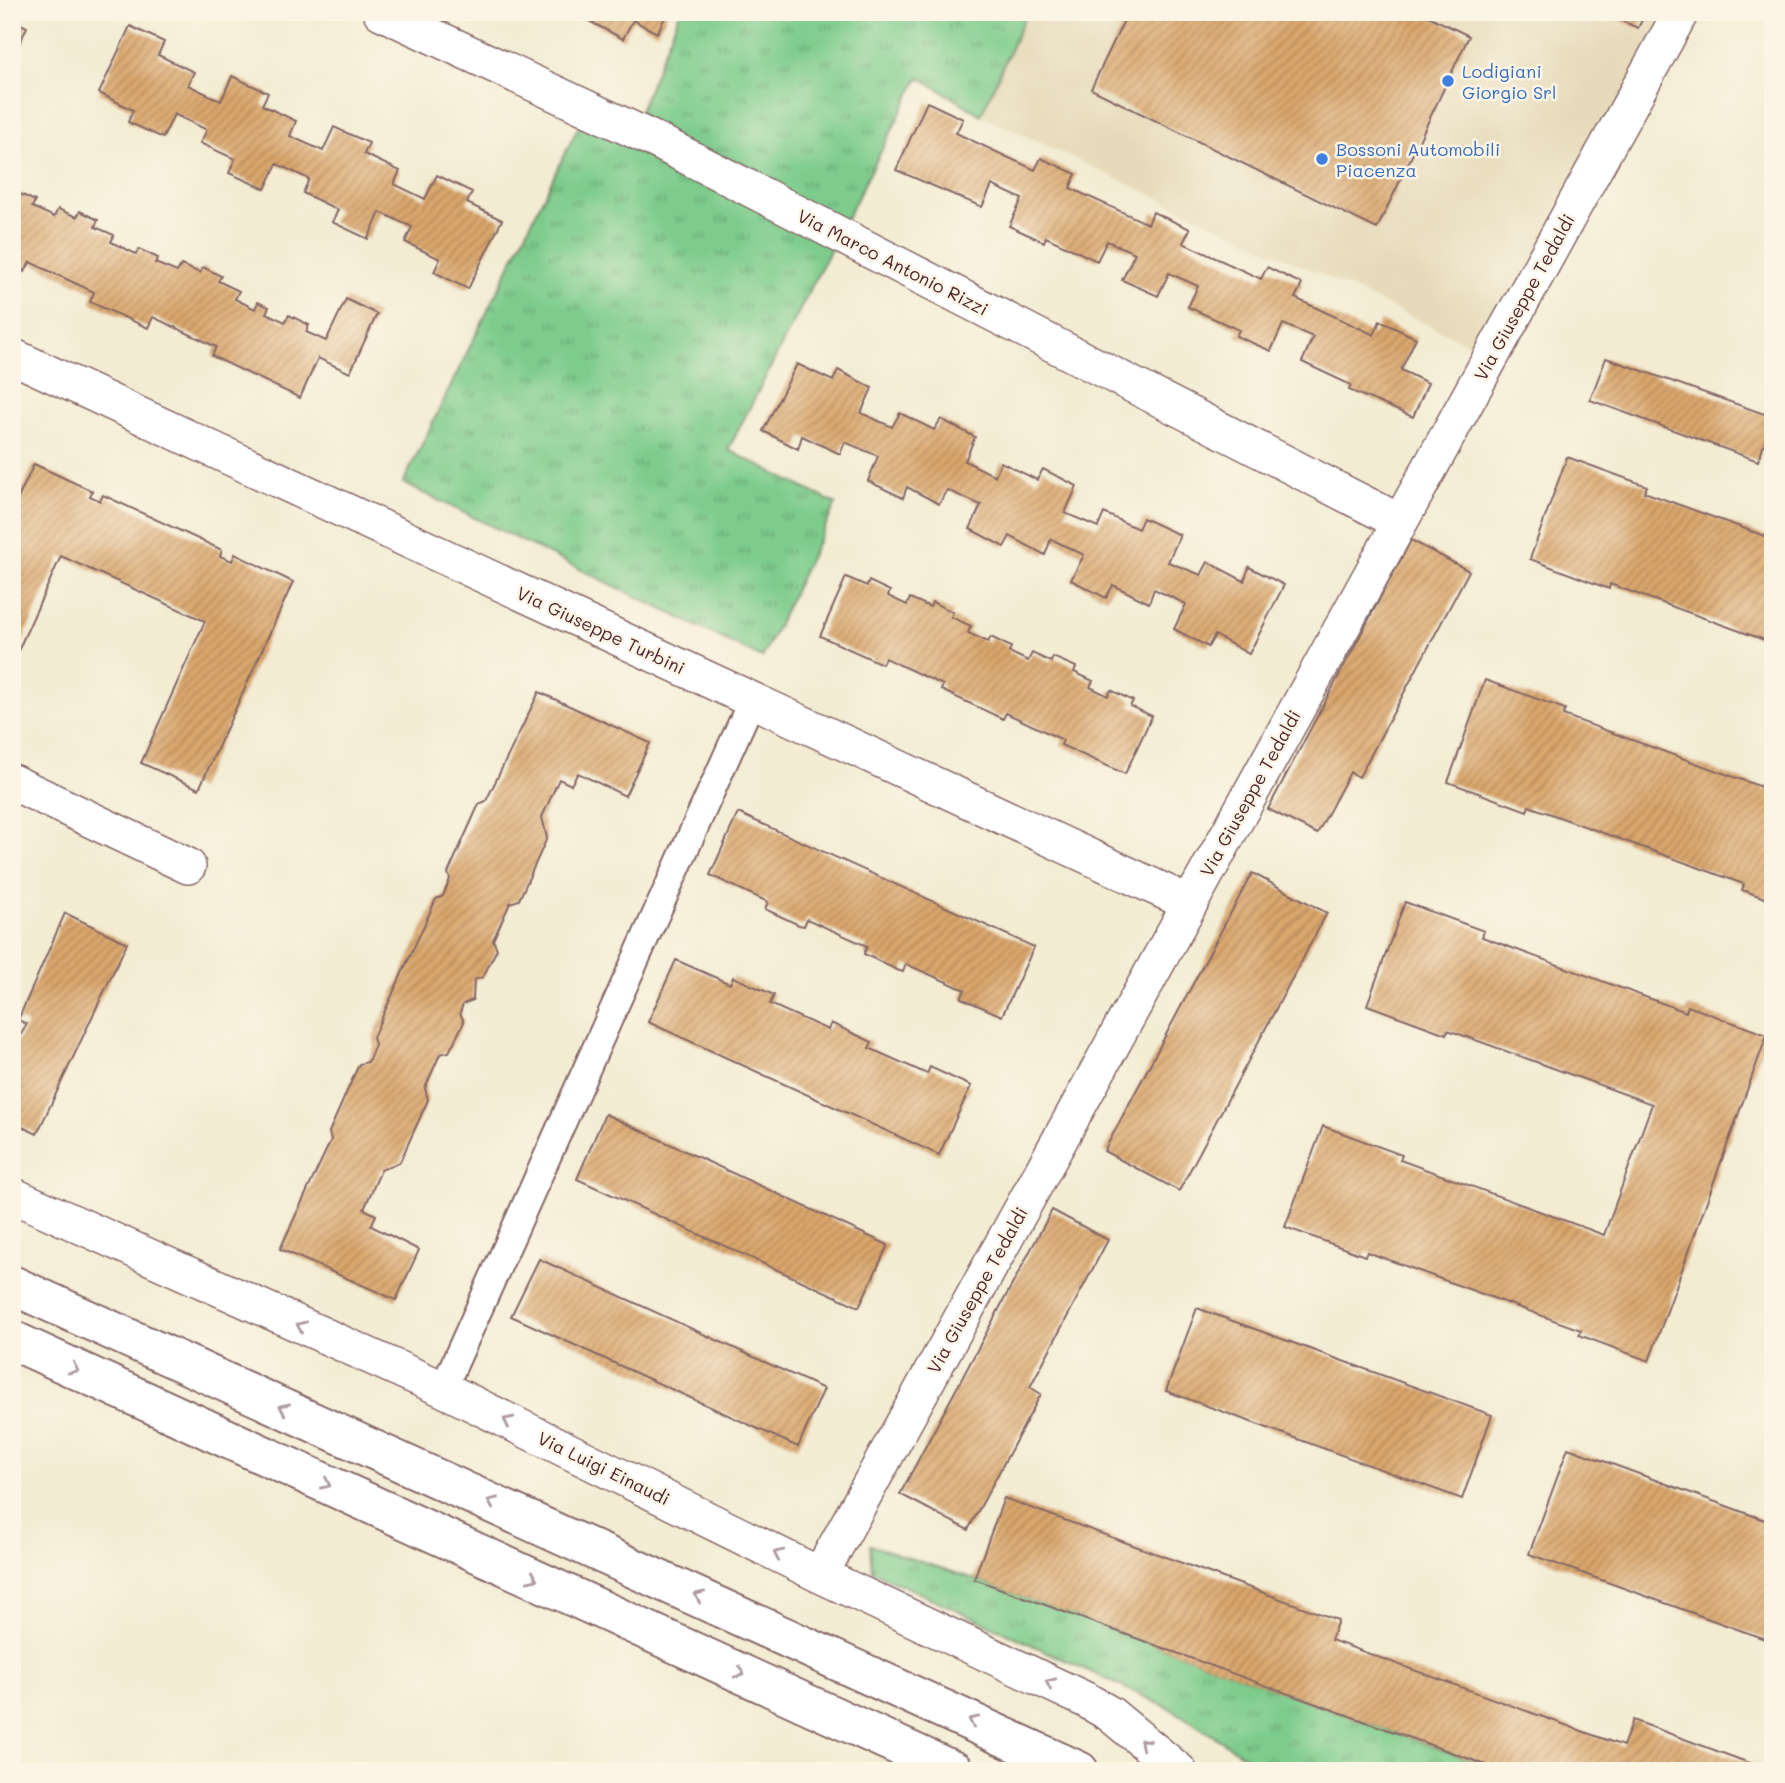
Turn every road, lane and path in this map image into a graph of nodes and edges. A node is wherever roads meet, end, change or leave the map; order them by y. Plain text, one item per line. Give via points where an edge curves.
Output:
1 (381, 12) edge
2 (1681, 12) edge
3 (12, 356) edge
4 (1399, 522) junction
5 (752, 700) junction
6 (12, 782) edge
7 (188, 866) dead end
8 (1189, 903) junction
9 (12, 1195) edge
10 (12, 1285) edge
11 (12, 1340) edge
12 (443, 1389) junction
13 (820, 1575) junction
14 (954, 1771) edge
15 (1079, 1771) edge
16 (1179, 1771) edge

1 - 4 street, Via Marco Antonio Rizzi via 657,141
2 - 4 street, Via Giuseppe Tedaldi
3 - 5 street, Via Giuseppe Turbini
4 - 8 street, Via Giuseppe Tedaldi
5 - 8 street, Via Giuseppe Turbini
5 - 12 street
6 - 7 street
8 - 13 street, Via Giuseppe Tedaldi
12 -> 9 street, Via Luigi Einaudi
15 -> 10 main road
11 -> 14 main road
13 -> 12 street, Via Luigi Einaudi
16 -> 13 street, Via Luigi Einaudi via 1086,1700

